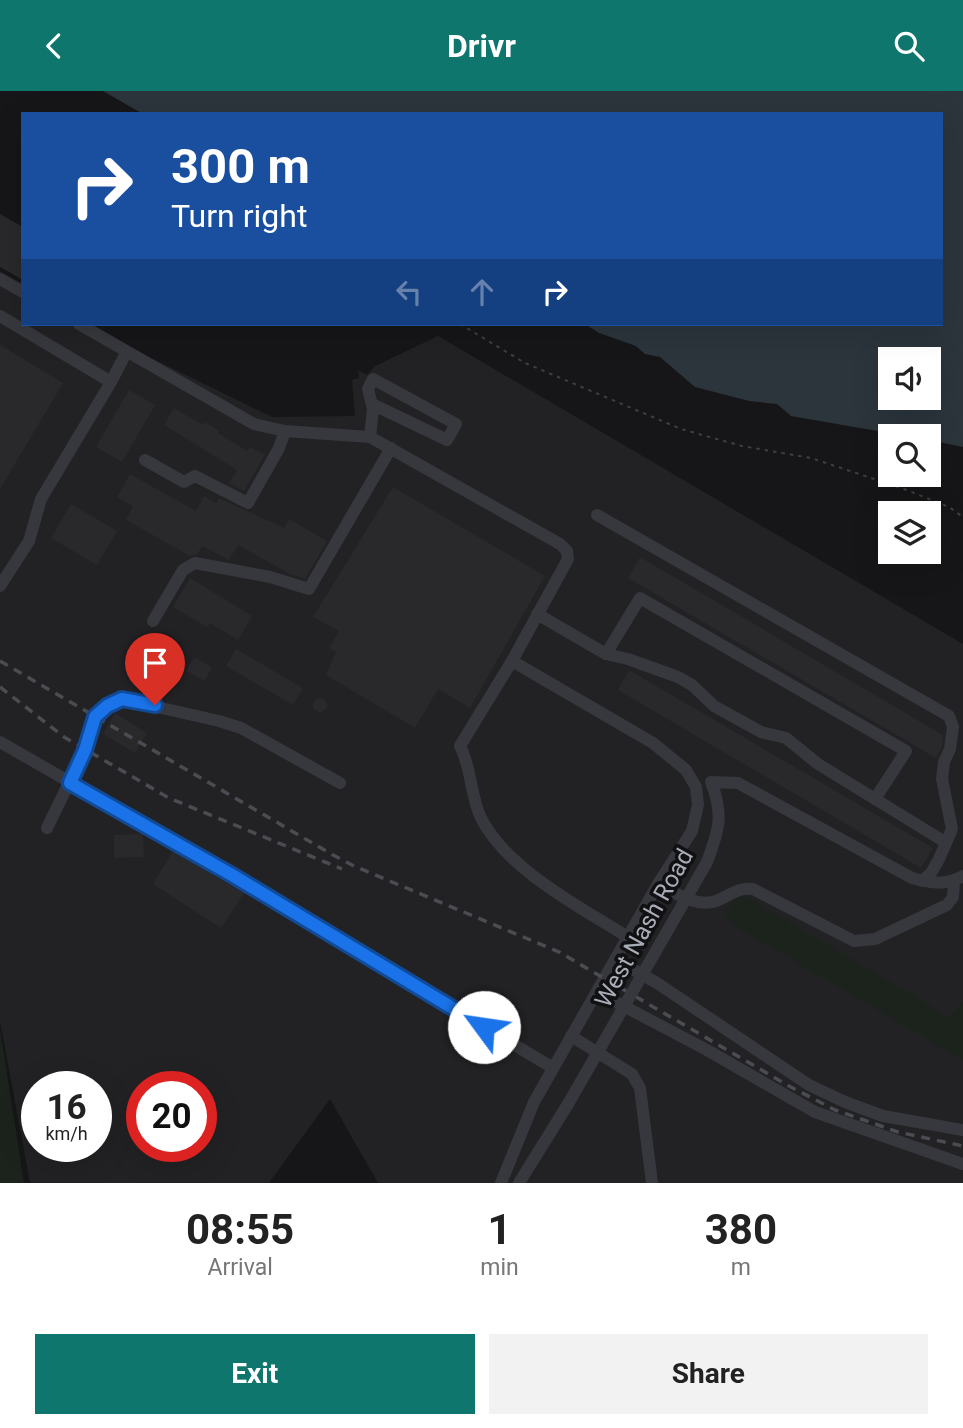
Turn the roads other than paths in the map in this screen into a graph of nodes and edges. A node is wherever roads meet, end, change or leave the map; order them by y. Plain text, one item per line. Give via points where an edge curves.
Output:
1 (0, 278) edge
2 (21, 291) edge
3 (0, 316) edge
4 (82, 326) edge
5 (126, 353) junction
6 (111, 382) junction
7 (372, 404) junction
8 (285, 431) junction
9 (370, 437) junction
10 (391, 448) junction
11 (145, 460) dead end
12 (597, 515) dead end
13 (0, 586) edge
14 (537, 614) junction
15 (153, 621) dead end
16 (606, 654) junction
17 (512, 661) junction
18 (0, 742) edge
19 (686, 770) junction
20 (711, 782) junction
21 (70, 783) junction
22 (340, 783) dead end
23 (876, 799) junction
24 (47, 828) dead end
25 (945, 842) junction
26 (959, 878) edge
27 (922, 881) junction
28 (658, 884) junction
29 (629, 939) junction
30 (616, 960) junction
31 (595, 995) junction
32 (571, 1036) junction
33 (553, 1068) junction
34 (963, 1130) edge
35 (963, 1164) edge
36 (501, 1183) edge
37 (519, 1183) edge
38 (652, 1183) edge

1 - 2 street
3 - 6 street
4 - 5 street
5 - 6 street
5 - 8 street via 254,424
6 - 13 street via 41,499 29,541
7 - 7 street via 368,389 373,379 456,424 447,440
7 - 9 street
8 - 9 street
8 - 11 street via 248,503 195,476 184,482
9 - 10 street
10 - 14 street via 567,551 568,559
10 - 15 street via 309,589 195,563 183,570
12 - 25 street via 949,716 953,727 942,779 952,829
14 - 16 street
14 - 17 street
16 - 23 street via 678,677 714,706 761,732 786,738 818,764
16 - 23 street via 640,598 906,751
17 - 19 street via 653,743
17 - 29 street via 460,746 480,814 513,858
18 - 21 street
19 - 20 street via 702,772
19 - 28 street via 696,787 698,805 692,831
20 - 27 street via 738,783
20 - 37 street, West Nash Road, bridge via 721,819 707,862
21 - 22 street via 95,717 122,699 241,728
21 - 24 street
21 - 33 street
23 - 25 street
25 - 27 street via 931,873
26 - 27 street
26 - 28 street via 947,905 875,939 854,941 753,889 701,902
28 - 29 street
29 - 30 street
30 - 31 street
30 - 34 street via 821,1091 883,1116
31 - 32 street
31 - 35 street via 707,1050 815,1112
32 - 33 street
32 - 38 street via 632,1074 640,1088
33 - 36 street

